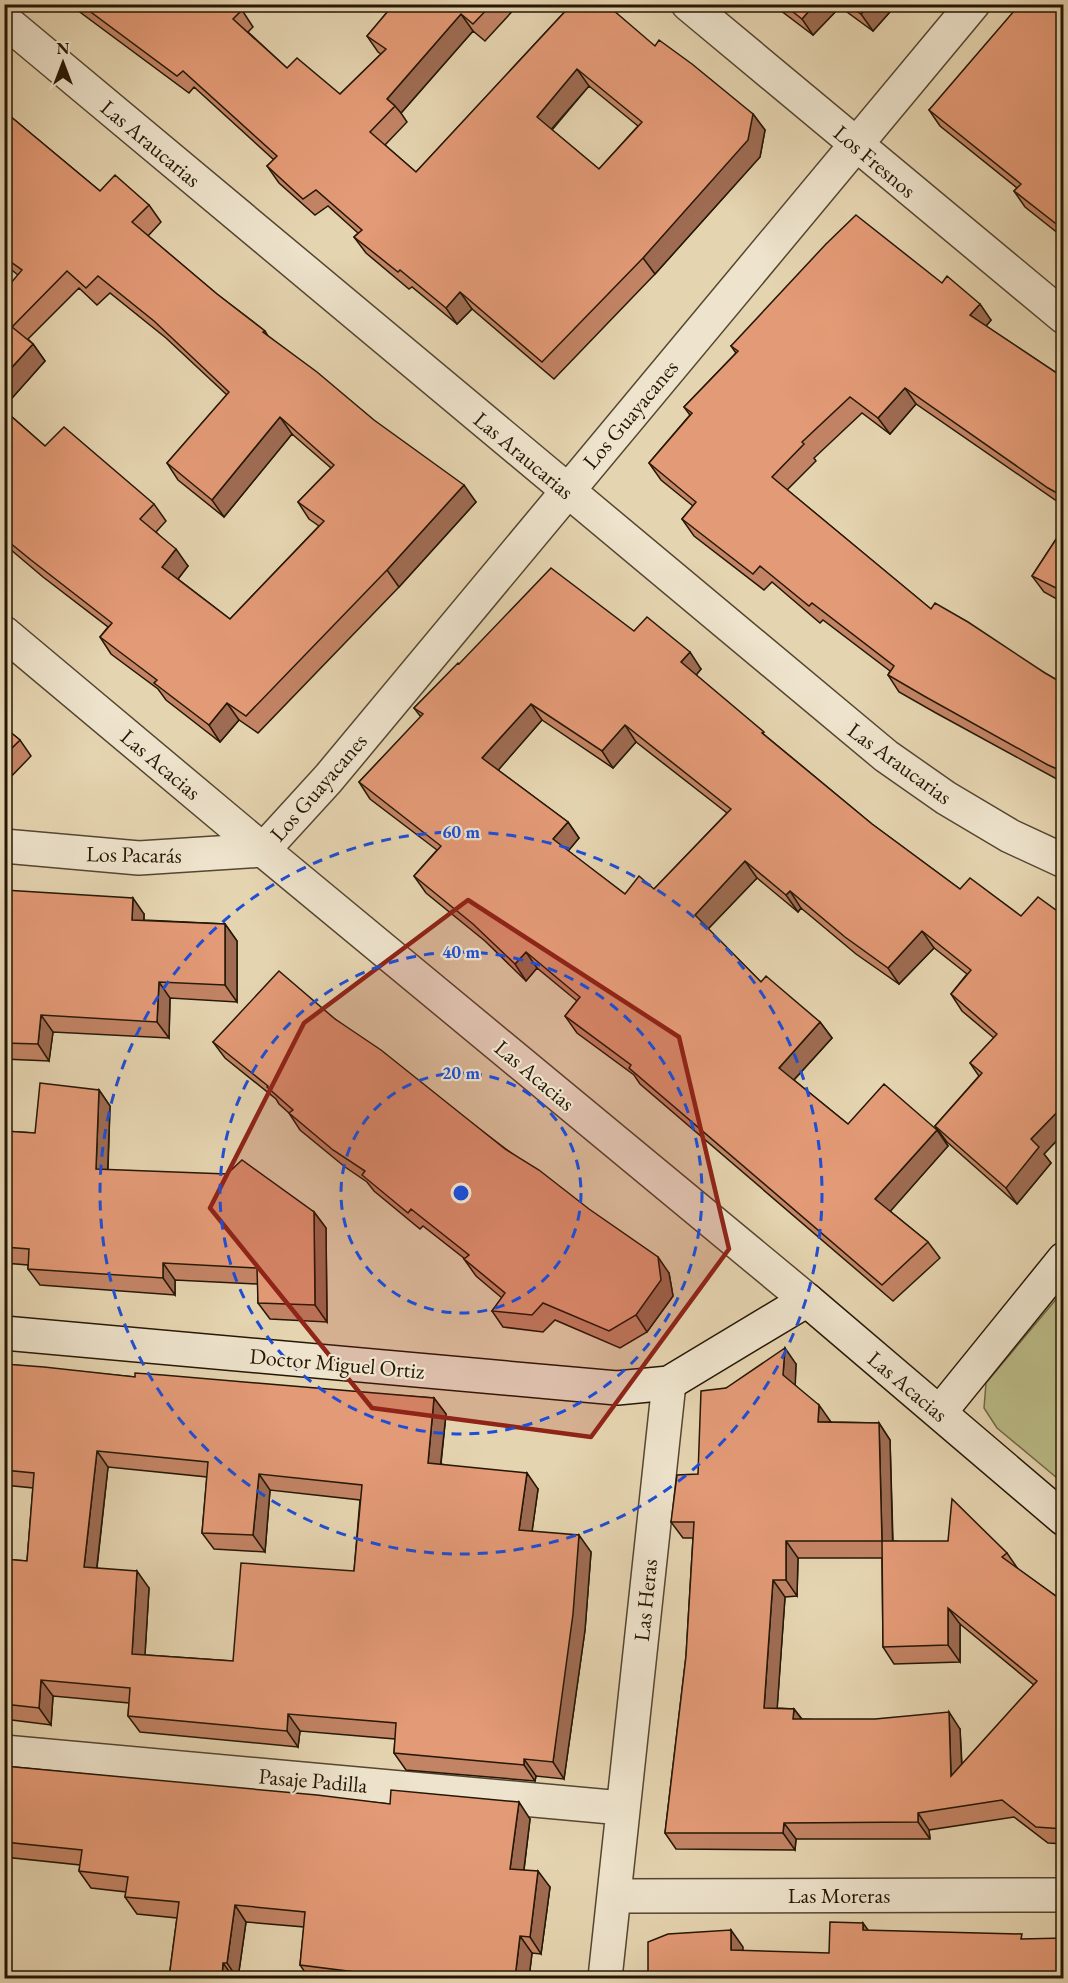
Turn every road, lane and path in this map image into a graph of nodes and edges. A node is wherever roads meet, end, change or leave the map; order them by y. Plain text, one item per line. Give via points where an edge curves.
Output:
1 (688, 4) edge
2 (973, 4) edge
3 (4, 20) edge
4 (855, 145) junction
5 (1064, 317) edge
6 (566, 491) junction
7 (4, 633) edge
8 (4, 846) edge
9 (263, 850) junction
10 (1064, 861) edge
11 (1064, 1259) edge
12 (807, 1300) junction
13 (4, 1333) edge
14 (669, 1383) junction
15 (940, 1412) junction
16 (1064, 1519) edge
17 (4, 1752) edge
18 (622, 1808) junction
19 (1064, 1895) edge
20 (614, 1896) junction
21 (605, 1978) edge

1 - 4 street, Los Fresnos
2 - 4 street, Los Guayacanes
3 - 6 street, Las Araucarias
4 - 5 street, Los Fresnos
4 - 6 street, Los Guayacanes
6 - 9 street, Los Guayacanes via 328,779
6 - 10 street, Las Araucarias via 886,756 1010,836
7 - 9 street, Las Acacias
8 - 9 street, Los Pacarás via 140,858
9 - 12 street, Las Acacias
11 - 15 street
12 - 14 street
12 - 15 street, Las Acacias
13 - 14 street, Doctor Miguel Ortiz via 617,1388
14 - 18 street, Las Heras
15 - 16 street, Las Acacias
17 - 18 street, Pasaje Padilla
18 - 20 street, Las Heras
19 - 20 street, Las Moreras
20 - 21 street, Las Heras

